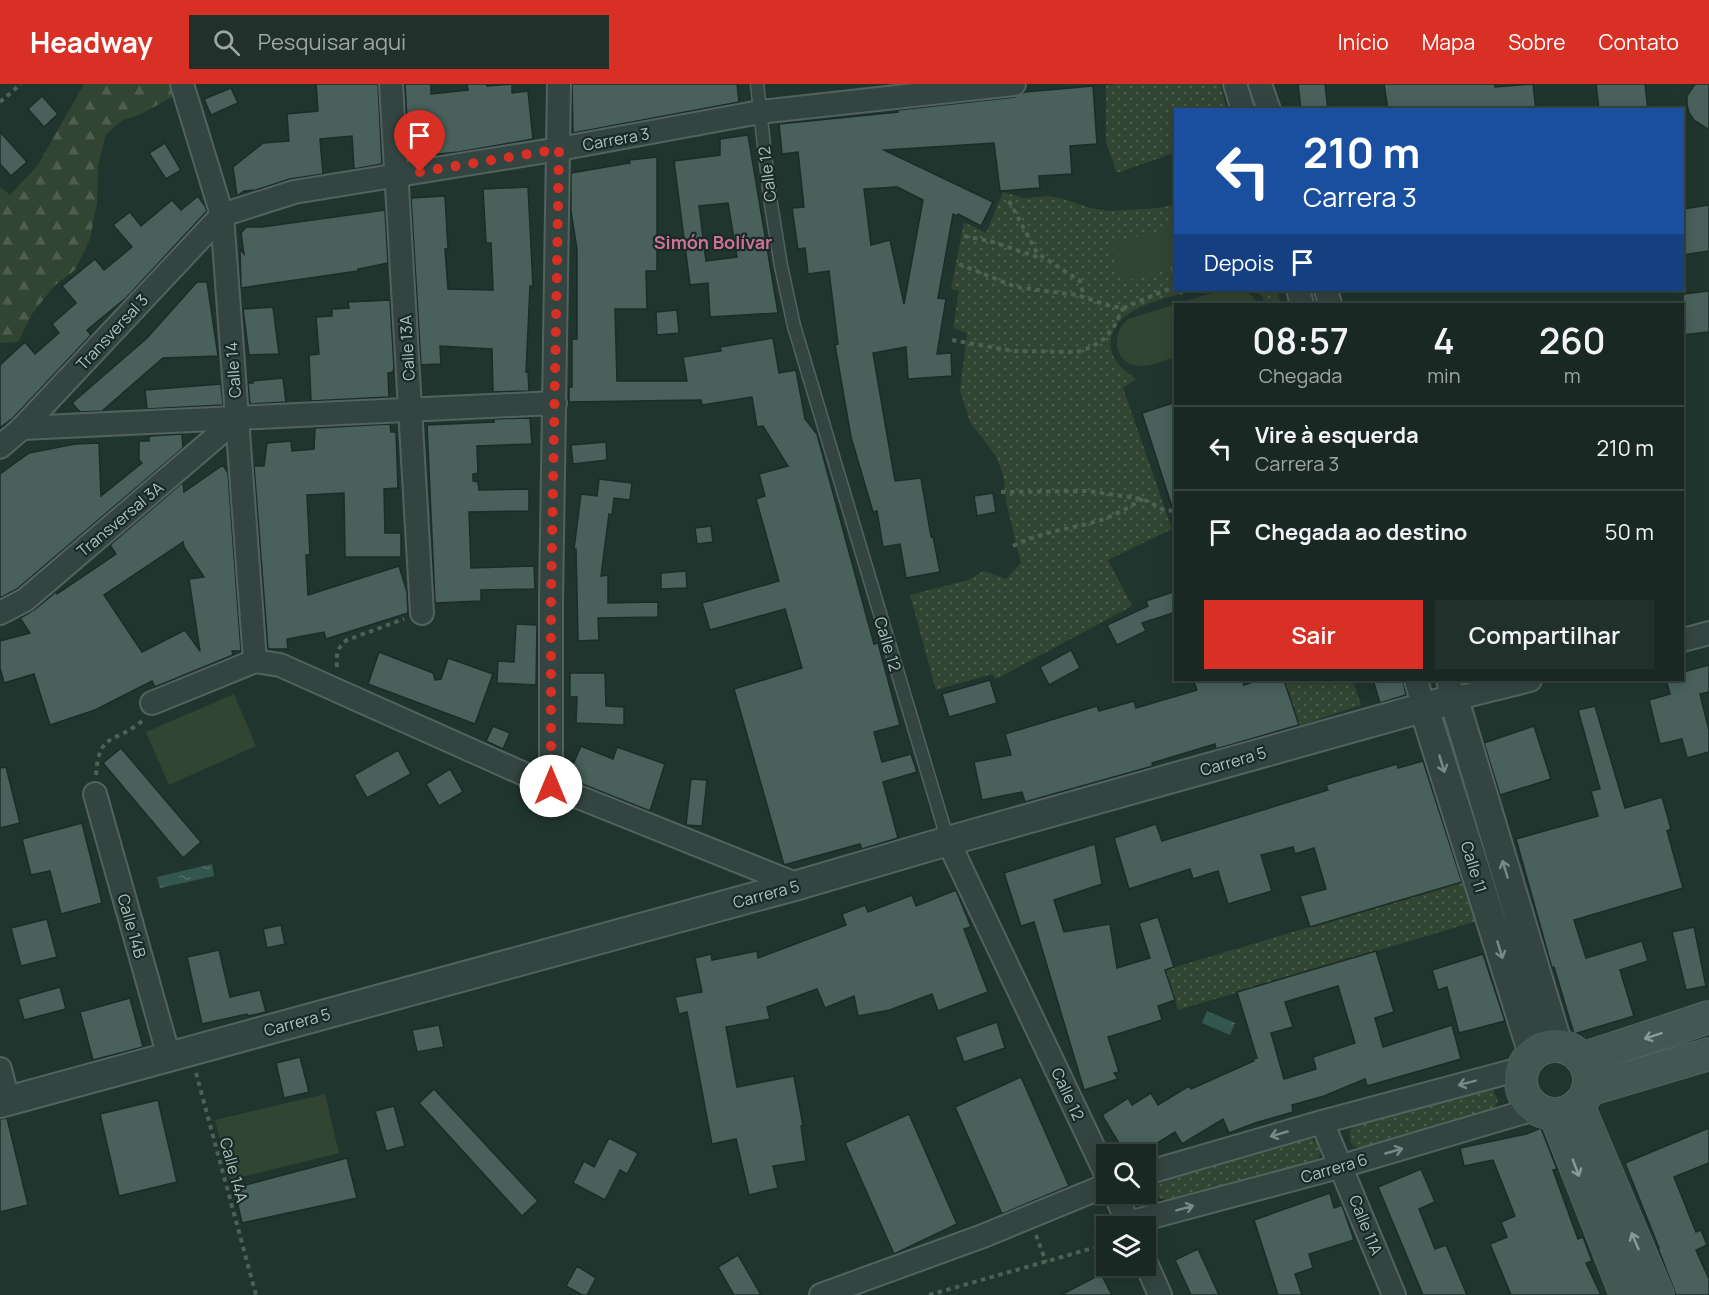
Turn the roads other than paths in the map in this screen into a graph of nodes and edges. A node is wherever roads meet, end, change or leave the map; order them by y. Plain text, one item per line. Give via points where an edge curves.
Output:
1 (182, 84) edge
2 (391, 84) edge
3 (559, 84) edge
4 (757, 84) edge
5 (1014, 84) edge
6 (1235, 84) edge
7 (1260, 84) edge
8 (1242, 108) edge
9 (1268, 108) edge
10 (760, 112) junction
11 (559, 149) junction
12 (397, 176) junction
13 (222, 215) junction
14 (555, 403) junction
15 (410, 411) junction
16 (237, 419) junction
17 (22, 428) junction
18 (0, 447) edge
19 (0, 613) edge
20 (422, 613) road end
21 (1709, 633) edge
22 (1684, 640) edge
23 (255, 661) junction
24 (1416, 681) edge
25 (1521, 681) edge
26 (1451, 689) edge
27 (152, 704) road end
28 (1424, 708) junction
29 (551, 786) junction
30 (95, 794) road end
31 (948, 840) junction
32 (798, 885) junction
33 (1709, 1017) edge
34 (180, 1054) junction
35 (1709, 1054) edge
36 (1549, 1057) junction
37 (0, 1069) edge
38 (4, 1102) edge
39 (1565, 1104) junction
40 (1322, 1122) junction
41 (1096, 1153) edge
42 (1342, 1166) junction
43 (1156, 1170) edge
44 (1096, 1190) edge
45 (1156, 1218) edge
46 (1152, 1276) edge
47 (821, 1295) edge
48 (1160, 1295) edge
49 (1394, 1295) edge
50 (1626, 1295) edge
51 (1658, 1295) edge

1 - 13 street, Calle 14
2 - 12 street, Calle 13A
3 - 11 street
4 - 10 lane, Calle 12
5 - 10 street, Carrera 3
6 - 8 street
7 - 9 street
10 - 11 street, Carrera 3
10 - 31 lane, Calle 12 via 770,198 794,326
11 - 12 street, Carrera 3
11 - 14 street
12 - 13 street, Carrera 3 via 294,192
12 - 15 street, Calle 13A
13 - 16 street, Calle 14
13 - 17 street, Transversal 3
14 - 15 street
14 - 29 street
15 - 16 street
15 - 20 street, Calle 13A
16 - 17 street
16 - 19 street, Transversal 3A via 25,600
16 - 23 street, Calle 14
17 - 18 street, Transversal 3
21 - 22 street
23 - 27 street
23 - 29 street via 280,665
24 - 28 street, Calle 11
25 - 26 street, Carrera 5
26 - 28 street, Carrera 5
36 -> 26 street, Calle 11
28 - 31 street, Carrera 5
28 -> 36 street, Calle 11
29 - 32 street
30 - 34 street, Calle 14B
31 - 32 street, Carrera 5
31 - 41 street, Calle 12
32 - 34 street, Carrera 5
33 -> 36 main road
34 - 38 street, Carrera 5
35 - 39 main road, Carrera 6
36 - 39 main road via 1587,1068 1589,1079
36 - 39 main road via 1522,1077 1525,1095
36 -> 40 street
37 - 38 street
42 -> 39 street, Carrera 6
39 -> 50 main road
51 -> 39 main road
40 - 42 street, Calle 11A
40 -> 43 street
45 -> 42 street, Carrera 6
42 - 49 street, Calle 11A
44 - 47 street
46 - 48 street

